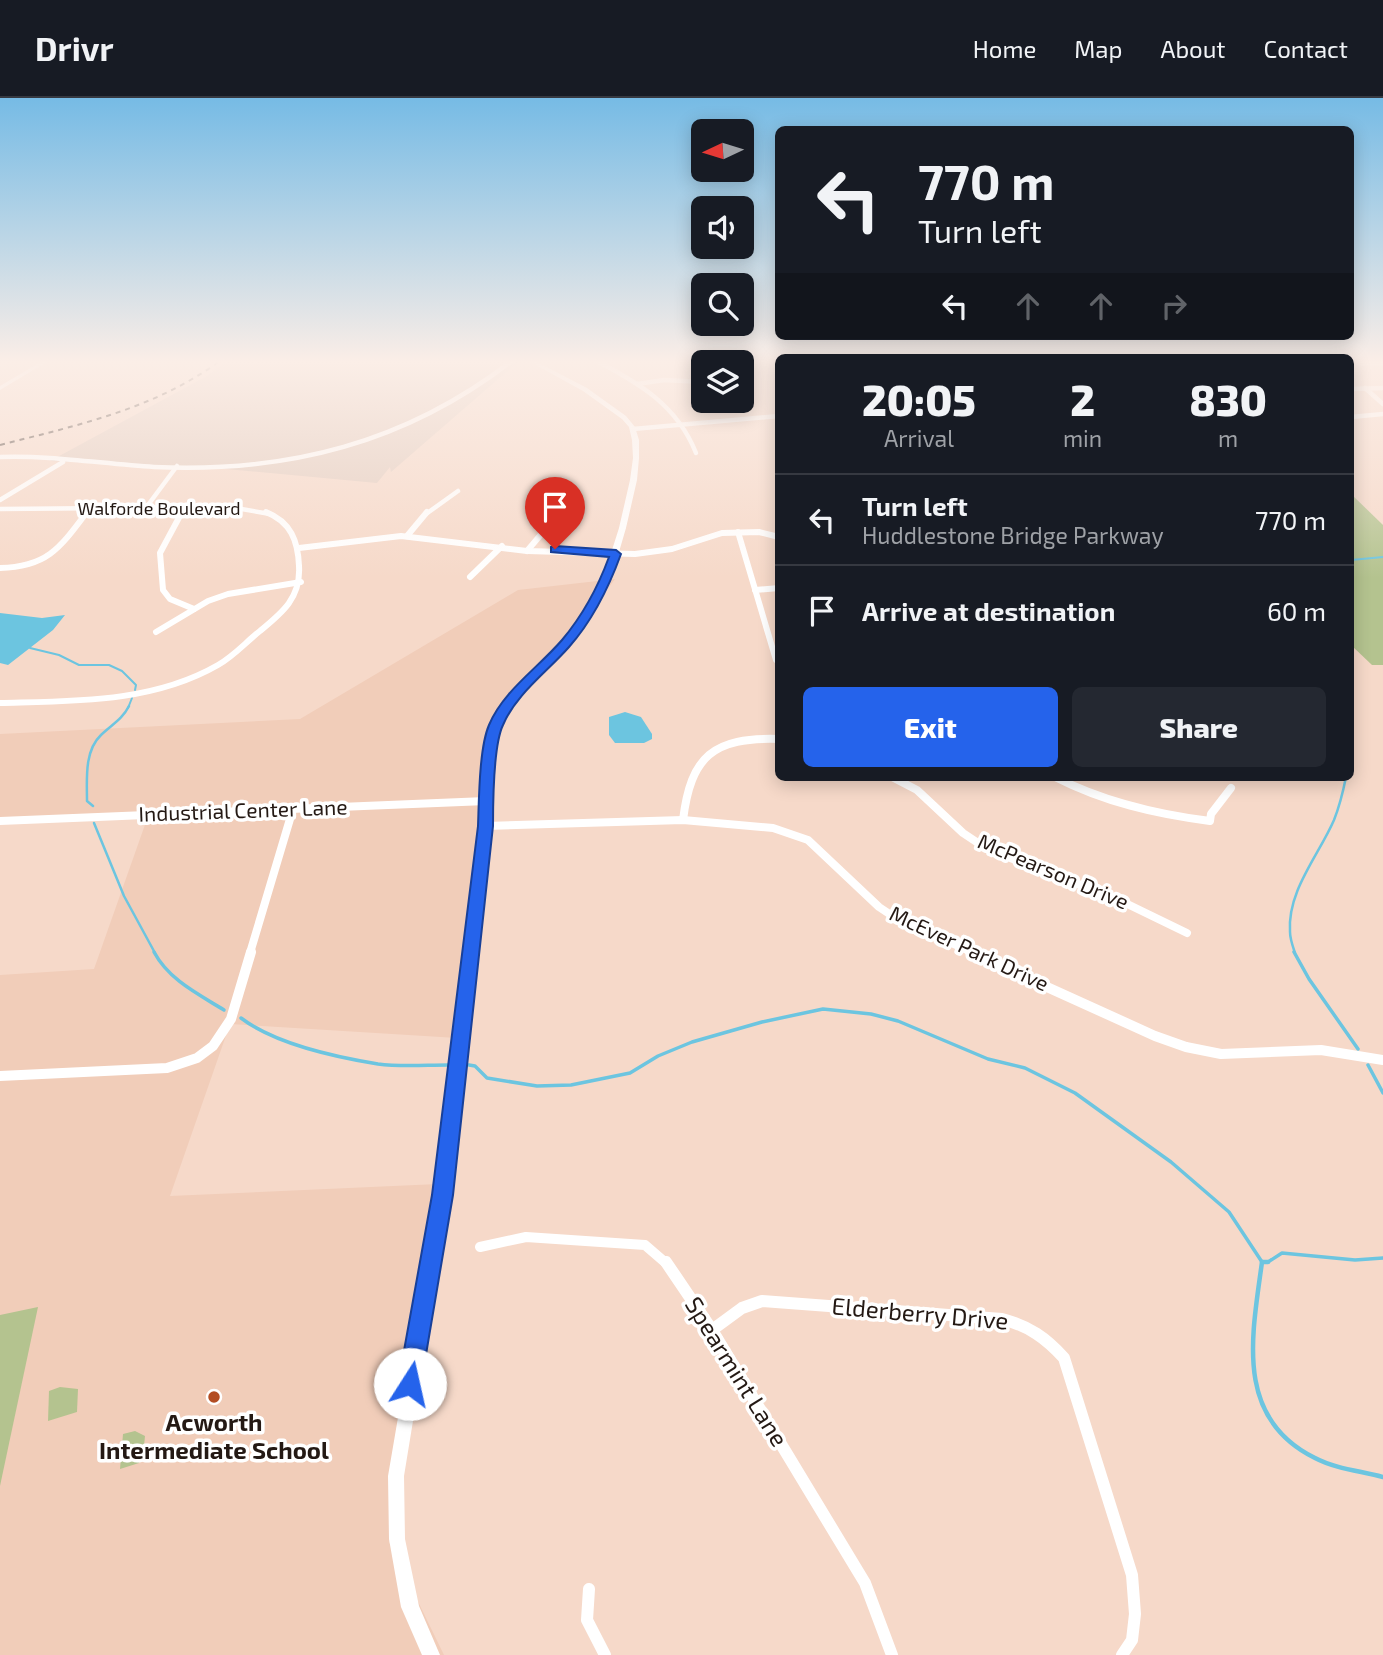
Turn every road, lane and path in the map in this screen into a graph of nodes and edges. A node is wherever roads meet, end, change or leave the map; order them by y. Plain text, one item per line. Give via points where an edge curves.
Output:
1 (382, 433) edge
2 (634, 433) edge
3 (688, 433) edge
4 (696, 453) dead end
5 (0, 457) edge
6 (63, 462) junction
7 (177, 466) junction
8 (569, 488) dead end
9 (458, 491) dead end
10 (0, 500) edge
11 (184, 508) junction
12 (0, 509) edge
13 (89, 509) junction
14 (145, 509) junction
15 (738, 532) junction
16 (408, 535) junction
17 (775, 536) edge
18 (298, 546) junction
19 (501, 547) junction
20 (528, 549) junction
21 (616, 554) junction
22 (0, 568) edge
23 (470, 577) dead end
24 (301, 582) junction
25 (775, 588) edge
26 (755, 590) junction
27 (194, 609) junction
28 (156, 632) dead end
29 (775, 657) edge
30 (0, 704) edge
31 (775, 738) edge
32 (900, 781) edge
33 (1063, 781) edge
34 (1231, 788) dead end
35 (486, 801) junction
36 (293, 809) junction
37 (683, 820) junction
38 (0, 821) edge
39 (486, 826) junction
40 (1187, 933) dead end
41 (1383, 1060) edge
42 (0, 1076) edge
43 (481, 1247) dead end
44 (712, 1330) junction
45 (589, 1589) dead end
46 (431, 1655) edge
47 (605, 1655) edge
48 (892, 1655) edge
49 (1122, 1655) edge

1 - 7 street via 349,445 255,466
2 - 21 street via 637,452
3 - 4 street
5 - 6 street
6 - 7 street
6 - 10 street
7 - 14 street
8 - 20 street via 571,500
9 - 16 street via 428,511
11 - 14 street, Walforde Boulevard
11 - 18 street, Walforde Boulevard via 267,512 290,525
11 - 27 street via 160,552 163,590 170,599
12 - 13 street, Walforde Boulevard
13 - 14 street, Walforde Boulevard
13 - 22 street via 44,562
15 - 17 street
15 - 21 street via 672,549
15 - 26 street
16 - 18 street
16 - 19 street
18 - 24 street
19 - 20 street
19 - 23 street
20 - 21 street
21 - 35 street via 605,584 581,623 512,699 495,726
24 - 27 street via 228,594
24 - 30 street via 297,596 281,614 219,665 192,677 121,698
25 - 26 street
26 - 29 street
27 - 28 street
31 - 37 street via 739,740 706,757 691,777
32 - 40 street, McPearson Drive via 917,790 987,849 1117,899
33 - 34 street via 1133,808 1210,821
35 - 36 street, Industrial Center Lane
35 - 39 street
36 - 38 street, Industrial Center Lane
36 - 42 street via 231,1018 211,1050 191,1062 167,1068
37 - 39 street, McEver Park Drive
37 - 41 street, McEver Park Drive via 773,828 808,840 894,917 1186,1047 1221,1054 1321,1050
39 - 46 street via 443,1195 396,1476 397,1539 410,1607
43 - 44 street, Spearmint Lane via 526,1237 645,1245 665,1260
44 - 48 street, Spearmint Lane via 865,1583
44 - 49 street, Elderberry Drive via 742,1308 762,1301 1002,1319 1044,1334 1064,1358 1132,1575 1134,1627
45 - 47 street via 587,1620

